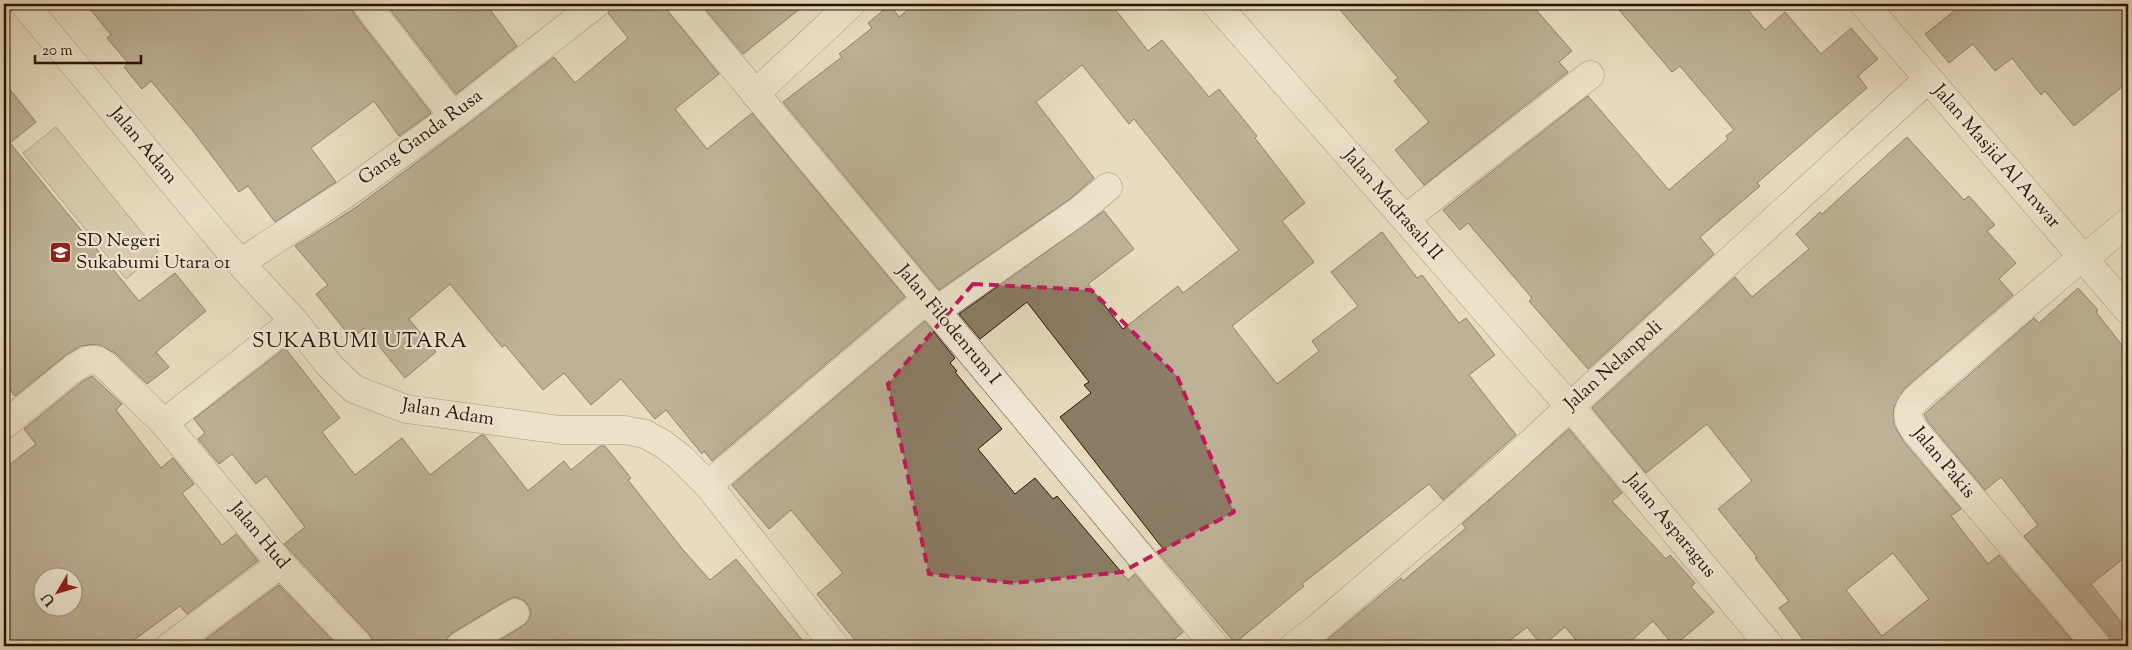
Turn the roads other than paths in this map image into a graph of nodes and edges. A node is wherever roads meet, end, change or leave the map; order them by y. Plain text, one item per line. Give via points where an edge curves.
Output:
1 (24, 4) edge
2 (366, 4) edge
3 (596, 4) edge
4 (681, 4) edge
5 (851, 4) edge
6 (1216, 4) edge
7 (1864, 4) edge
8 (1590, 75) dead end
9 (1928, 79) junction
10 (755, 94) junction
11 (453, 116) junction
12 (1108, 188) dead end
13 (1405, 219) junction
14 (2128, 222) edge
15 (2084, 257) junction
16 (240, 263) junction
17 (932, 305) junction
18 (2128, 310) edge
19 (294, 321) junction
20 (1570, 406) junction
21 (5, 422) edge
22 (164, 423) junction
23 (708, 485) junction
24 (281, 564) junction
25 (515, 614) dead end
26 (170, 646) edge
27 (359, 646) edge
28 (460, 646) edge
29 (835, 646) edge
30 (1215, 646) edge
31 (1294, 646) edge
32 (1770, 646) edge
33 (2097, 646) edge

1 - 16 street, Jalan Adam
2 - 11 street
3 - 11 street, Gang Ganda Rusa
4 - 10 street, Jalan Filodenrum I
5 - 10 street
6 - 13 street, Jalan Madrasah II
7 - 9 street, Jalan Masjid Al Anwar
8 - 13 street
9 - 15 street, Jalan Masjid Al Anwar
9 - 20 street, Jalan Nelanpoli
10 - 17 street, Jalan Filodenrum I
11 - 16 street, Gang Ganda Rusa via 344,195
12 - 17 street via 1079,211
13 - 20 street, Jalan Madrasah II
14 - 15 street
15 - 18 street, Jalan Masjid Al Anwar
15 - 33 street, Jalan Pakis via 1916,399 1907,415 1916,432
16 - 19 street, Jalan Adam
17 - 23 street
17 - 30 street, Jalan Filodenrum I
19 - 22 street
19 - 23 street, Jalan Adam via 330,366 354,389 406,409 561,430 625,430 645,434 680,457
20 - 31 street, Jalan Nelanpoli via 1500,471
20 - 32 street, Jalan Asparagus
21 - 22 street, Jalan Hud via 74,368 88,360 97,360
22 - 24 street, Jalan Hud
23 - 29 street, Jalan Adam
24 - 26 street
24 - 27 street, Jalan Hud
25 - 28 street

